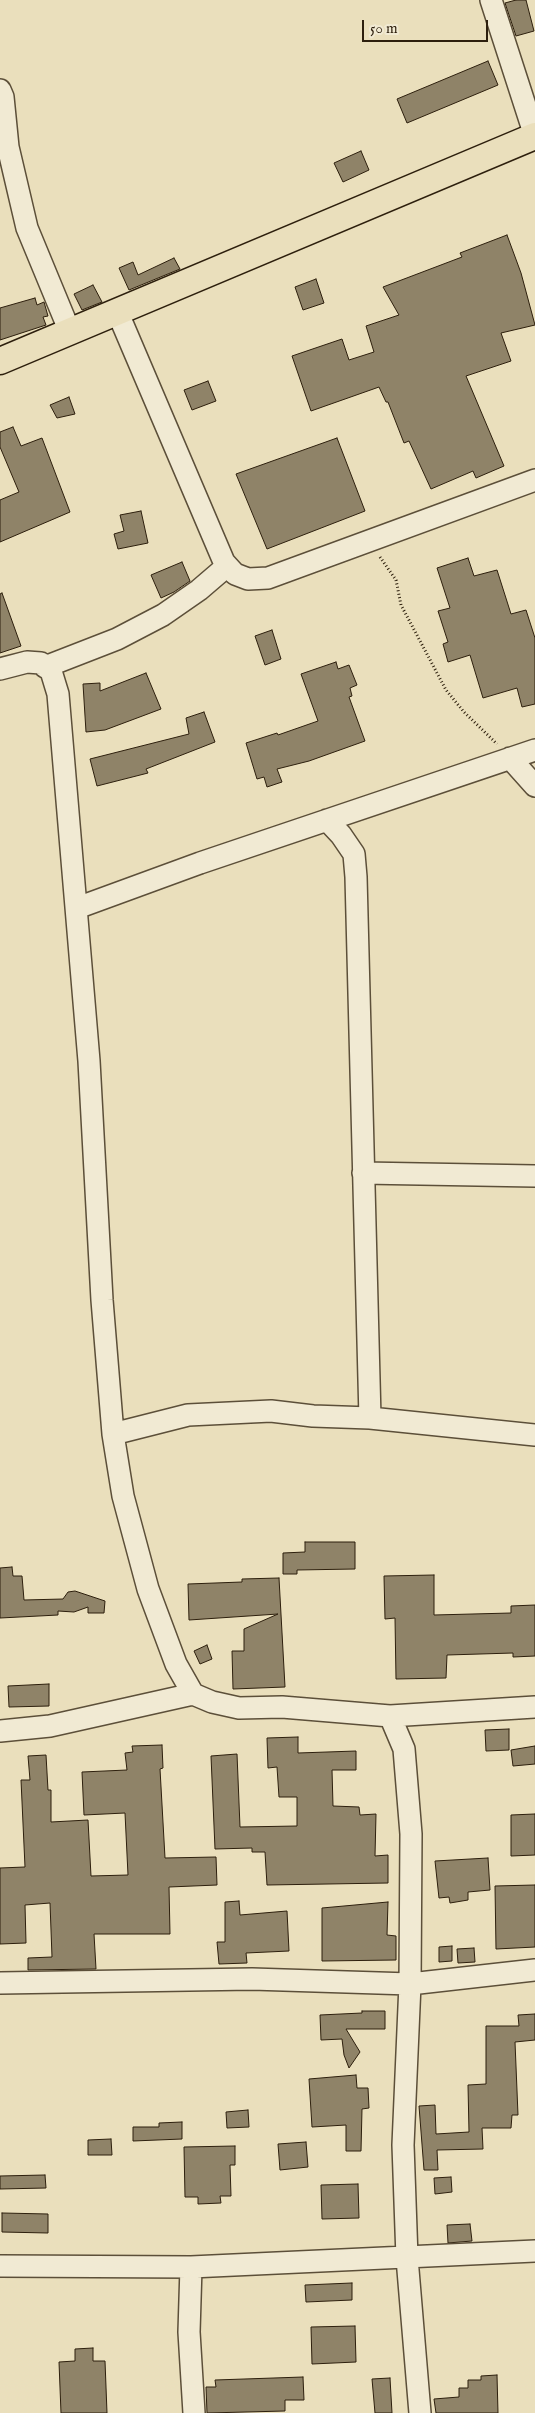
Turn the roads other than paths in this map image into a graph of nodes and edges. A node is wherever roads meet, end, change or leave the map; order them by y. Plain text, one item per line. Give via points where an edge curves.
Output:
1 (491, 0) edge
2 (0, 90) edge
3 (535, 136) edge
4 (117, 311) junction
5 (70, 332) junction
6 (0, 361) edge
7 (535, 480) edge
8 (227, 566) junction
9 (45, 666) junction
10 (0, 669) edge
11 (535, 750) edge
12 (510, 758) junction
13 (535, 786) edge
14 (327, 820) junction
15 (76, 908) junction
16 (363, 1173) junction
17 (535, 1176) edge
18 (370, 1418) junction
19 (113, 1434) junction
20 (535, 1435) edge
21 (193, 1694) junction
22 (535, 1707) edge
23 (390, 1716) junction
24 (0, 1731) edge
25 (535, 1970) edge
26 (0, 1983) edge
27 (410, 1984) junction
28 (535, 2251) edge
29 (407, 2258) junction
30 (0, 2266) edge
31 (191, 2267) junction
32 (194, 2413) edge
33 (420, 2413) edge

1 - 3 street
2 - 5 street via 8,147 27,228
3 - 4 main road
4 - 5 main road
4 - 8 street
5 - 6 main road
7 - 8 street via 268,578 248,579 235,574
8 - 9 street via 164,615 117,639
9 - 10 street via 27,662
9 - 15 street via 51,671 58,694
11 - 12 street
12 - 13 street
12 - 14 street
14 - 15 street
14 - 16 street via 354,854
15 - 19 street
16 - 17 street
16 - 18 street
18 - 19 street via 271,1411 188,1415
18 - 20 street
19 - 21 street via 123,1496 148,1589 176,1664
21 - 23 street via 239,1708 282,1707
21 - 24 street via 50,1726
22 - 23 street
23 - 27 street via 404,1749 412,1834
25 - 27 street
26 - 27 street via 252,1980
27 - 29 street via 403,2145
28 - 29 street
29 - 31 street
29 - 33 street
30 - 31 street
31 - 32 street via 189,2332

